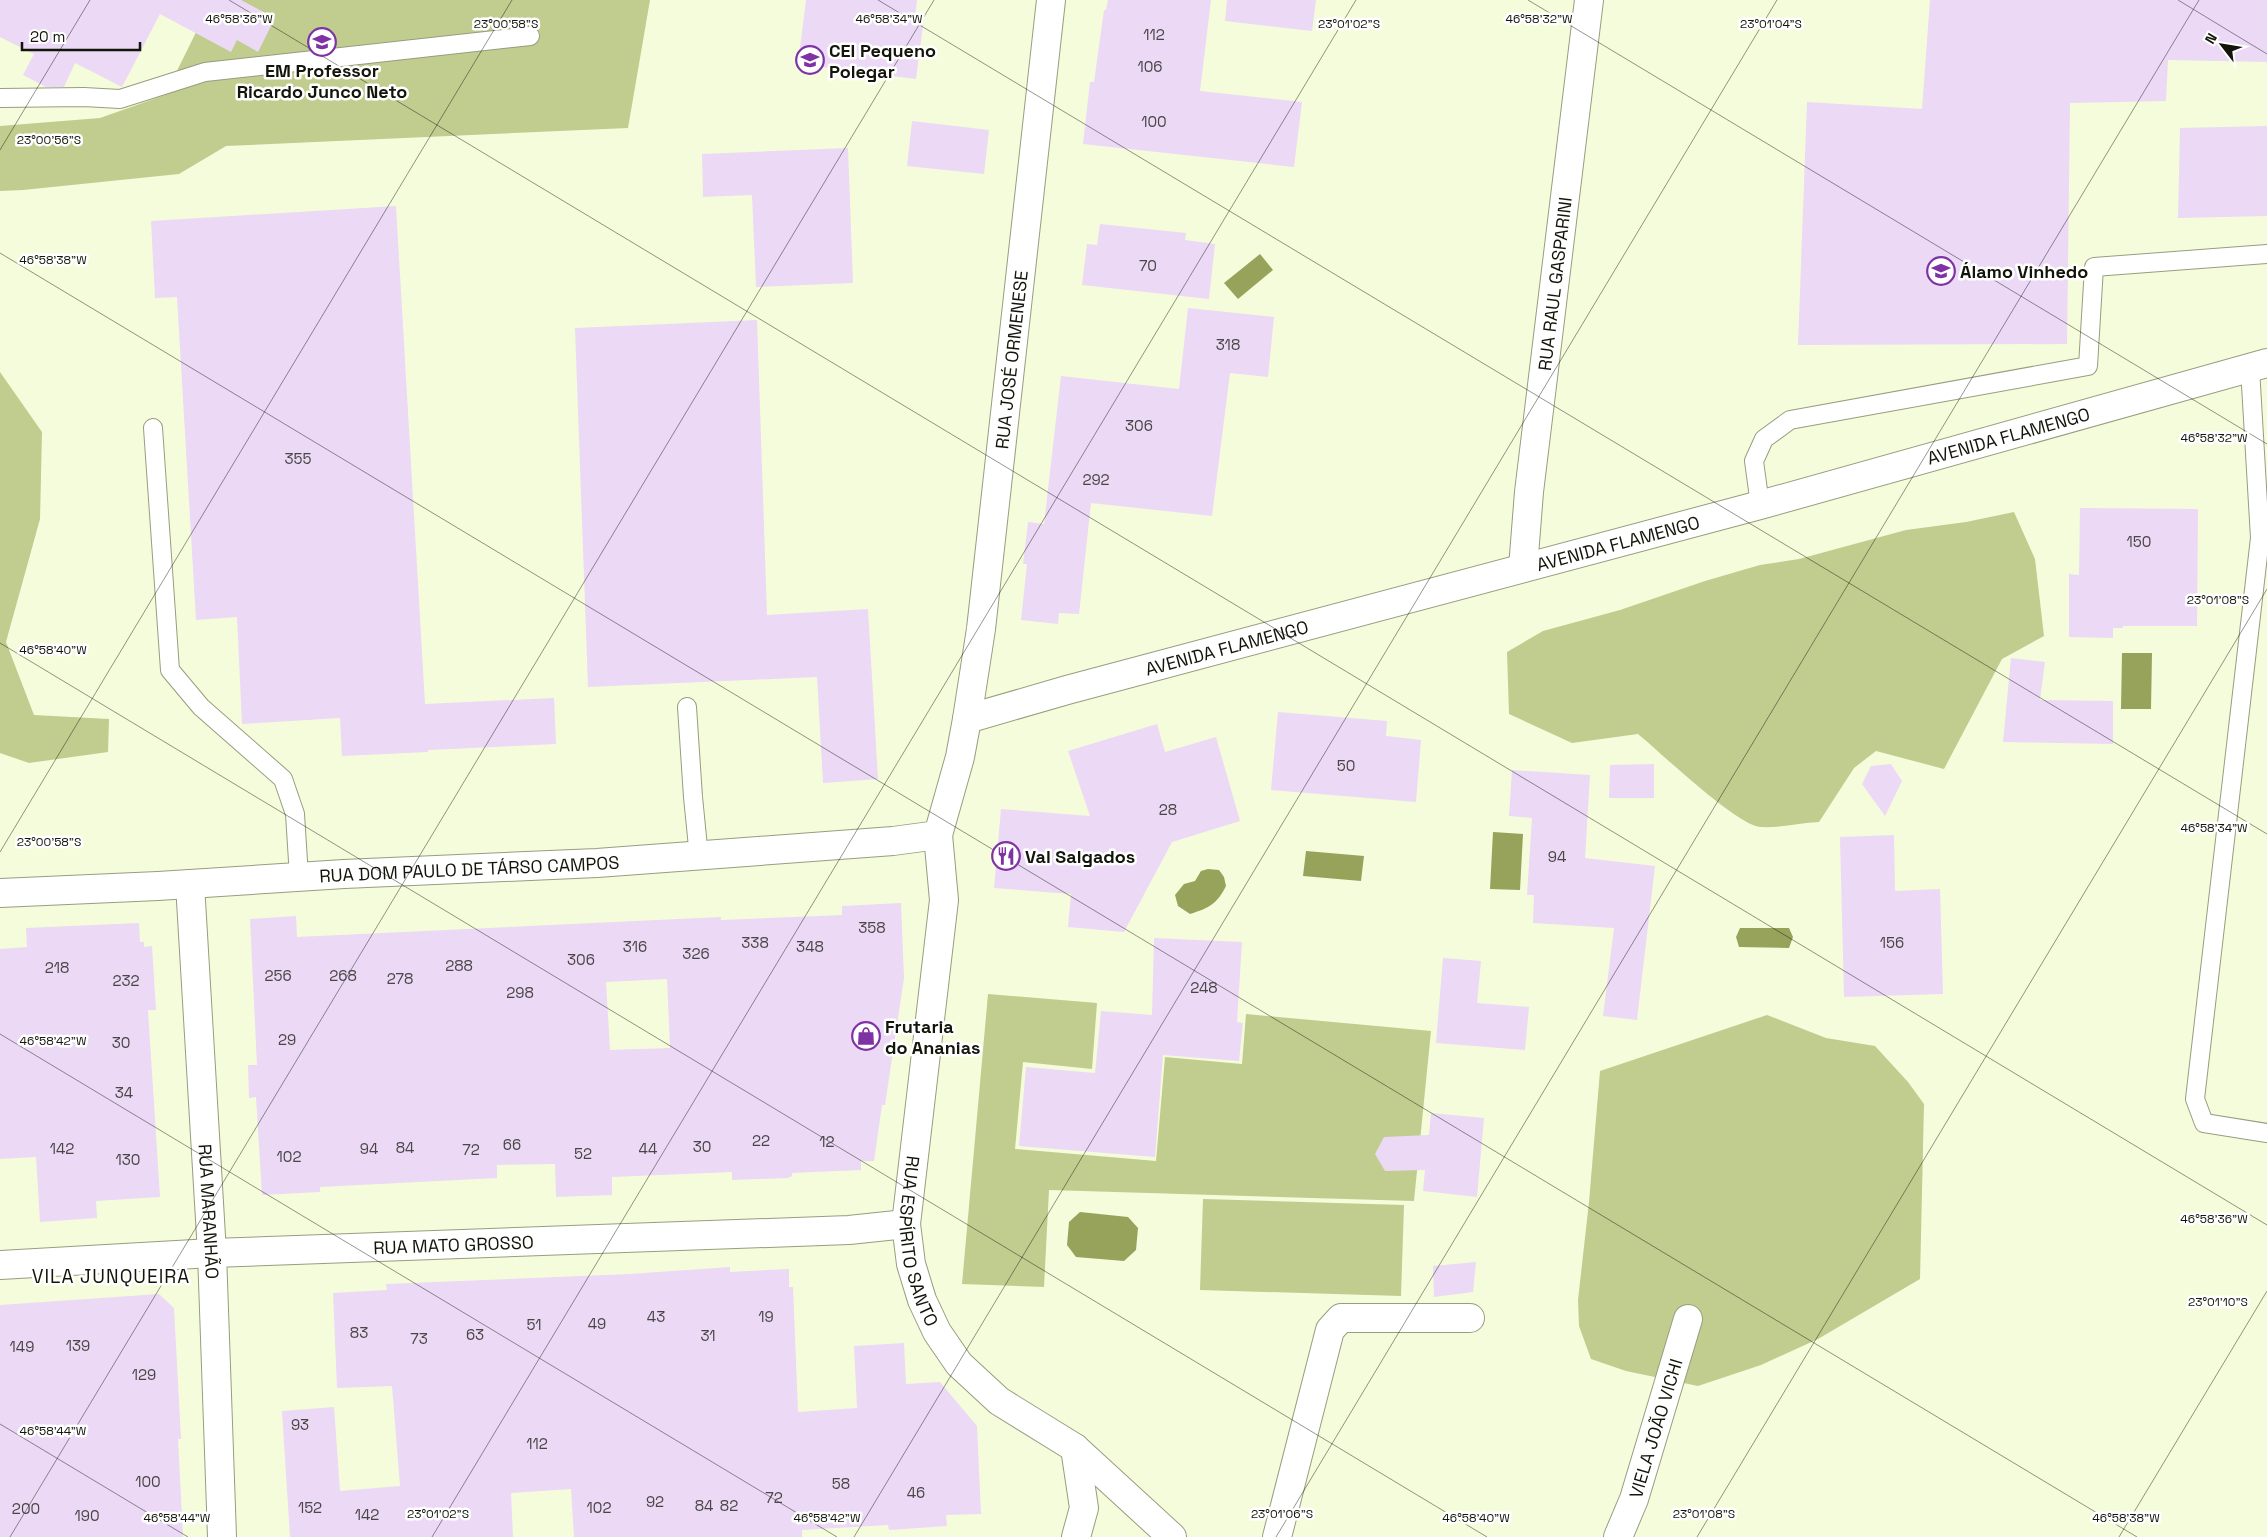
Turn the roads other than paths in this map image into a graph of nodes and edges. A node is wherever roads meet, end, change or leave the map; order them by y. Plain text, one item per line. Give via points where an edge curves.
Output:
1 (1051, 0) edge
2 (1589, 0) edge
3 (530, 36) dead end
4 (0, 98) edge
5 (2267, 254) edge
6 (2258, 365) edge
7 (153, 428) dead end
8 (2261, 476) edge
9 (1760, 505) junction
10 (1523, 568) junction
11 (687, 707) dead end
12 (967, 719) junction
13 (938, 835) junction
14 (700, 857) junction
15 (299, 877) junction
16 (190, 884) junction
17 (0, 893) edge
18 (2267, 1133) edge
19 (906, 1224) junction
20 (212, 1253) junction
21 (0, 1265) edge
22 (1470, 1318) dead end
23 (1688, 1319) dead end
24 (1075, 1448) junction
25 (222, 1537) edge
26 (1076, 1537) edge
27 (1172, 1537) edge
28 (1277, 1537) edge
29 (1618, 1537) edge

1 - 12 street, RUA JOSÉ ORMENESE via 981,629
2 - 10 street, RUA RAUL GASPARINI via 1529,492
3 - 4 lane via 205,72 120,99
5 - 9 lane via 2094,267 2088,366 1790,420 1764,439 1754,461
6 - 8 lane
6 - 9 street, AVENIDA FLAMENGO
7 - 15 lane via 170,670 201,707 283,779 295,814
8 - 18 lane via 2260,538 2195,1099 2204,1123
9 - 10 street, AVENIDA FLAMENGO
10 - 12 street, AVENIDA FLAMENGO
11 - 14 lane
12 - 13 street, RUA JOSÉ ORMENESE
13 - 14 street, RUA DOM PAULO DE TÁRSO CAMPOS
13 - 19 street, RUA ESPÍRITO SANTO via 944,900
14 - 15 street, RUA DOM PAULO DE TÁRSO CAMPOS
15 - 16 street, RUA DOM PAULO DE TÁRSO CAMPOS
16 - 17 street, RUA DOM PAULO DE TÁRSO CAMPOS
16 - 20 street, RUA MARANHÃO
19 - 20 street, RUA MATO GROSSO via 849,1230
19 - 24 street, RUA ESPÍRITO SANTO via 911,1264 922,1300 937,1332 959,1364 999,1401
20 - 21 street, RUA MATO GROSSO
20 - 25 street, RUA MARANHÃO
22 - 28 street via 1341,1318 1330,1330
23 - 29 street, VIELA JOÃO VICHI via 1634,1499
24 - 26 street via 1084,1508
24 - 27 street, RUA ESPÍRITO SANTO

